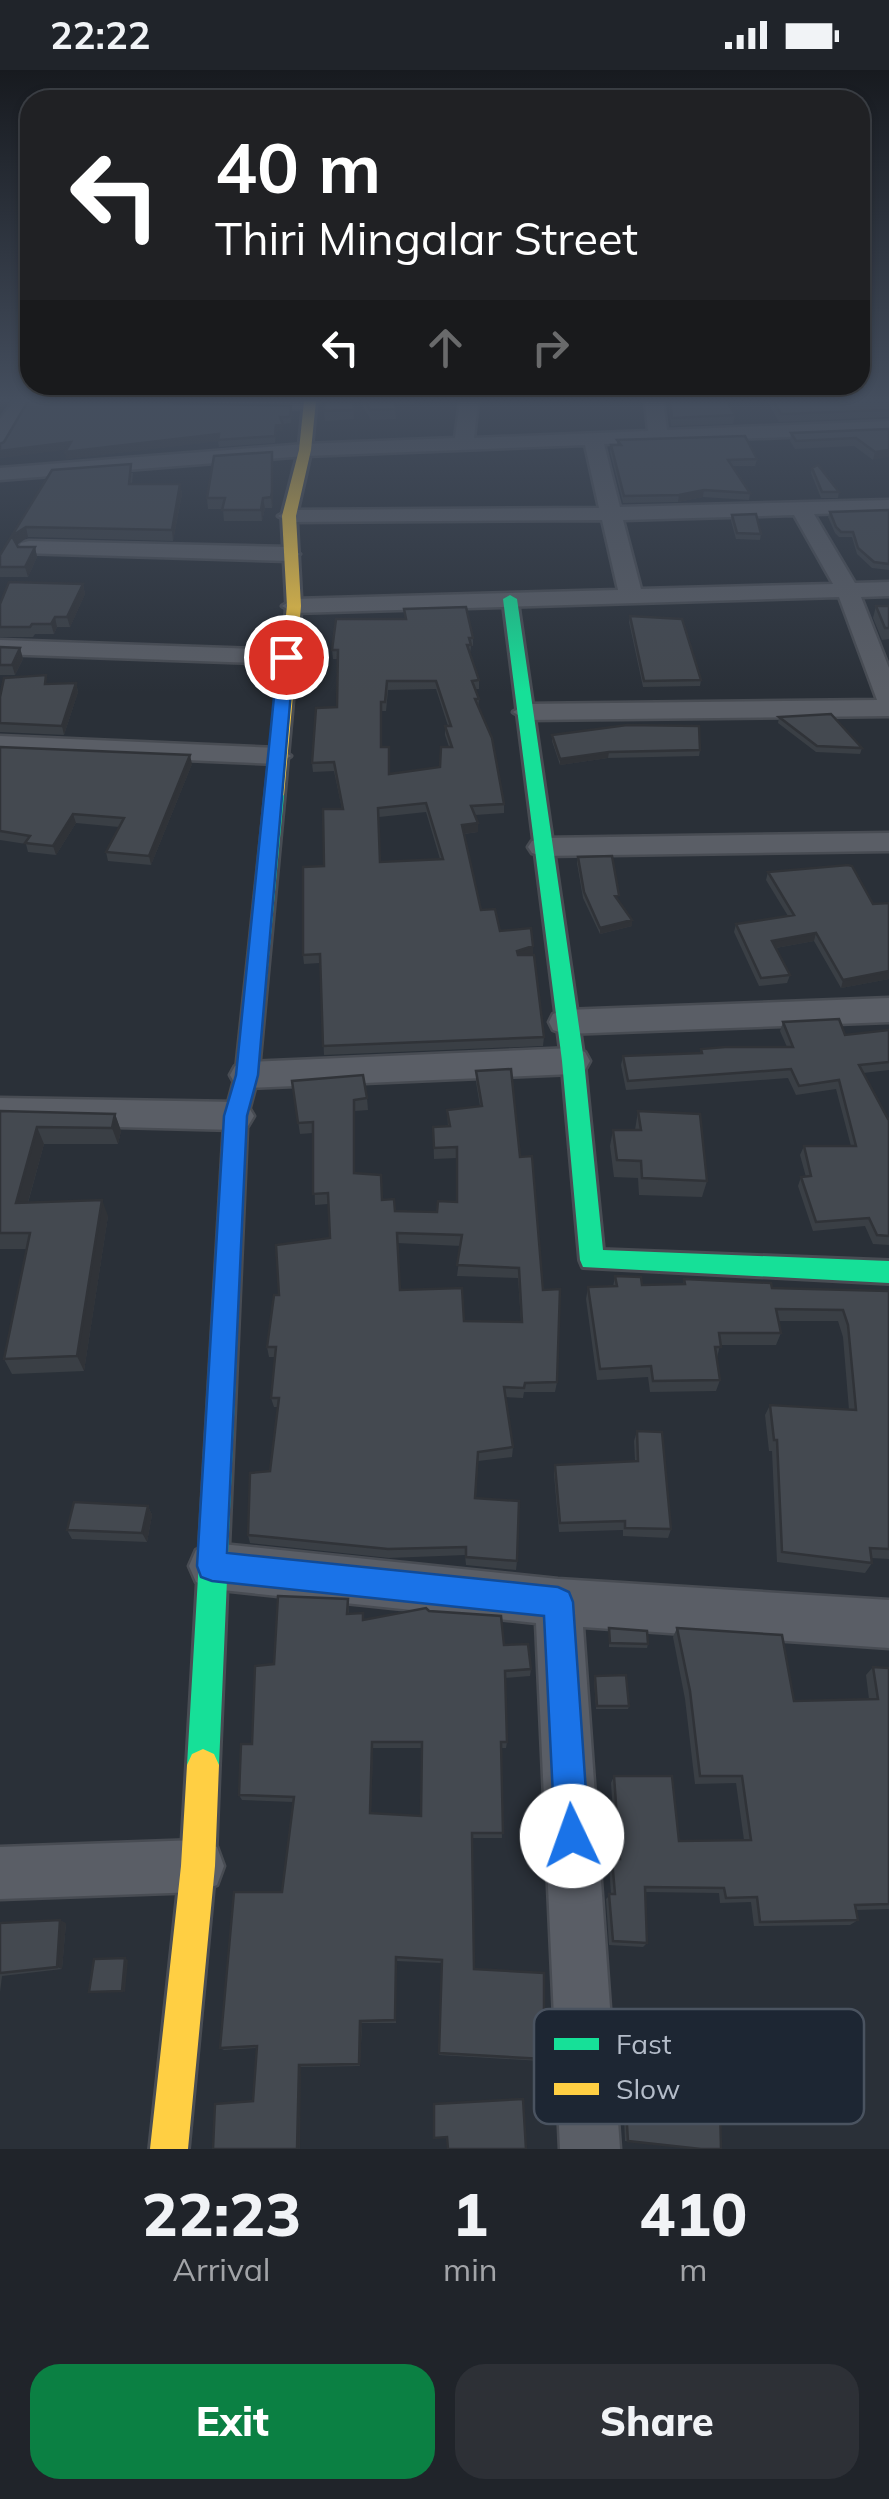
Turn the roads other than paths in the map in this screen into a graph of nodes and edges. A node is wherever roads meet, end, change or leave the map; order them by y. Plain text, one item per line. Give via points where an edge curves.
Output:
1 (294, 498) edge
2 (606, 498) edge
3 (799, 506) junction
4 (889, 506) edge
5 (609, 514) junction
6 (290, 516) junction
7 (30, 548) edge
8 (289, 554) junction
9 (847, 589) junction
10 (889, 589) edge
11 (631, 595) junction
12 (510, 599) junction
13 (294, 606) junction
14 (0, 646) edge
15 (286, 657) junction
16 (889, 700) edge
17 (889, 708) edge
18 (526, 712) junction
19 (0, 744) edge
20 (278, 756) junction
21 (889, 842) edge
22 (542, 847) junction
23 (889, 1010) edge
24 (565, 1022) junction
25 (574, 1061) junction
26 (247, 1075) junction
27 (0, 1112) edge
28 (236, 1116) junction
29 (889, 1272) edge
30 (212, 1566) junction
31 (558, 1602) junction
32 (889, 1624) edge
33 (198, 1866) junction
34 (0, 1873) edge
35 (582, 2009) edge
36 (589, 2124) edge
37 (169, 2149) edge
38 (590, 2149) edge

1 - 6 street
2 - 5 street
3 - 4 street
3 - 5 street
3 - 9 street
5 - 6 street
5 - 11 street
6 - 8 street
7 - 8 street
8 - 13 street
9 - 10 street
9 - 11 street
9 - 16 street
11 - 12 street
12 - 13 street
12 - 18 street
13 - 15 street
14 - 15 street
15 - 20 street
17 - 18 street
18 - 22 street
19 - 20 street
20 - 26 street
21 - 22 street
22 - 24 street
23 - 24 street
24 - 25 street
25 - 26 street
25 - 29 street via 592,1260
26 - 28 street
27 - 28 street
28 - 30 street
30 - 31 street
30 - 33 street
31 - 32 street
31 - 35 street
33 - 34 street
33 - 37 street
36 - 38 street

